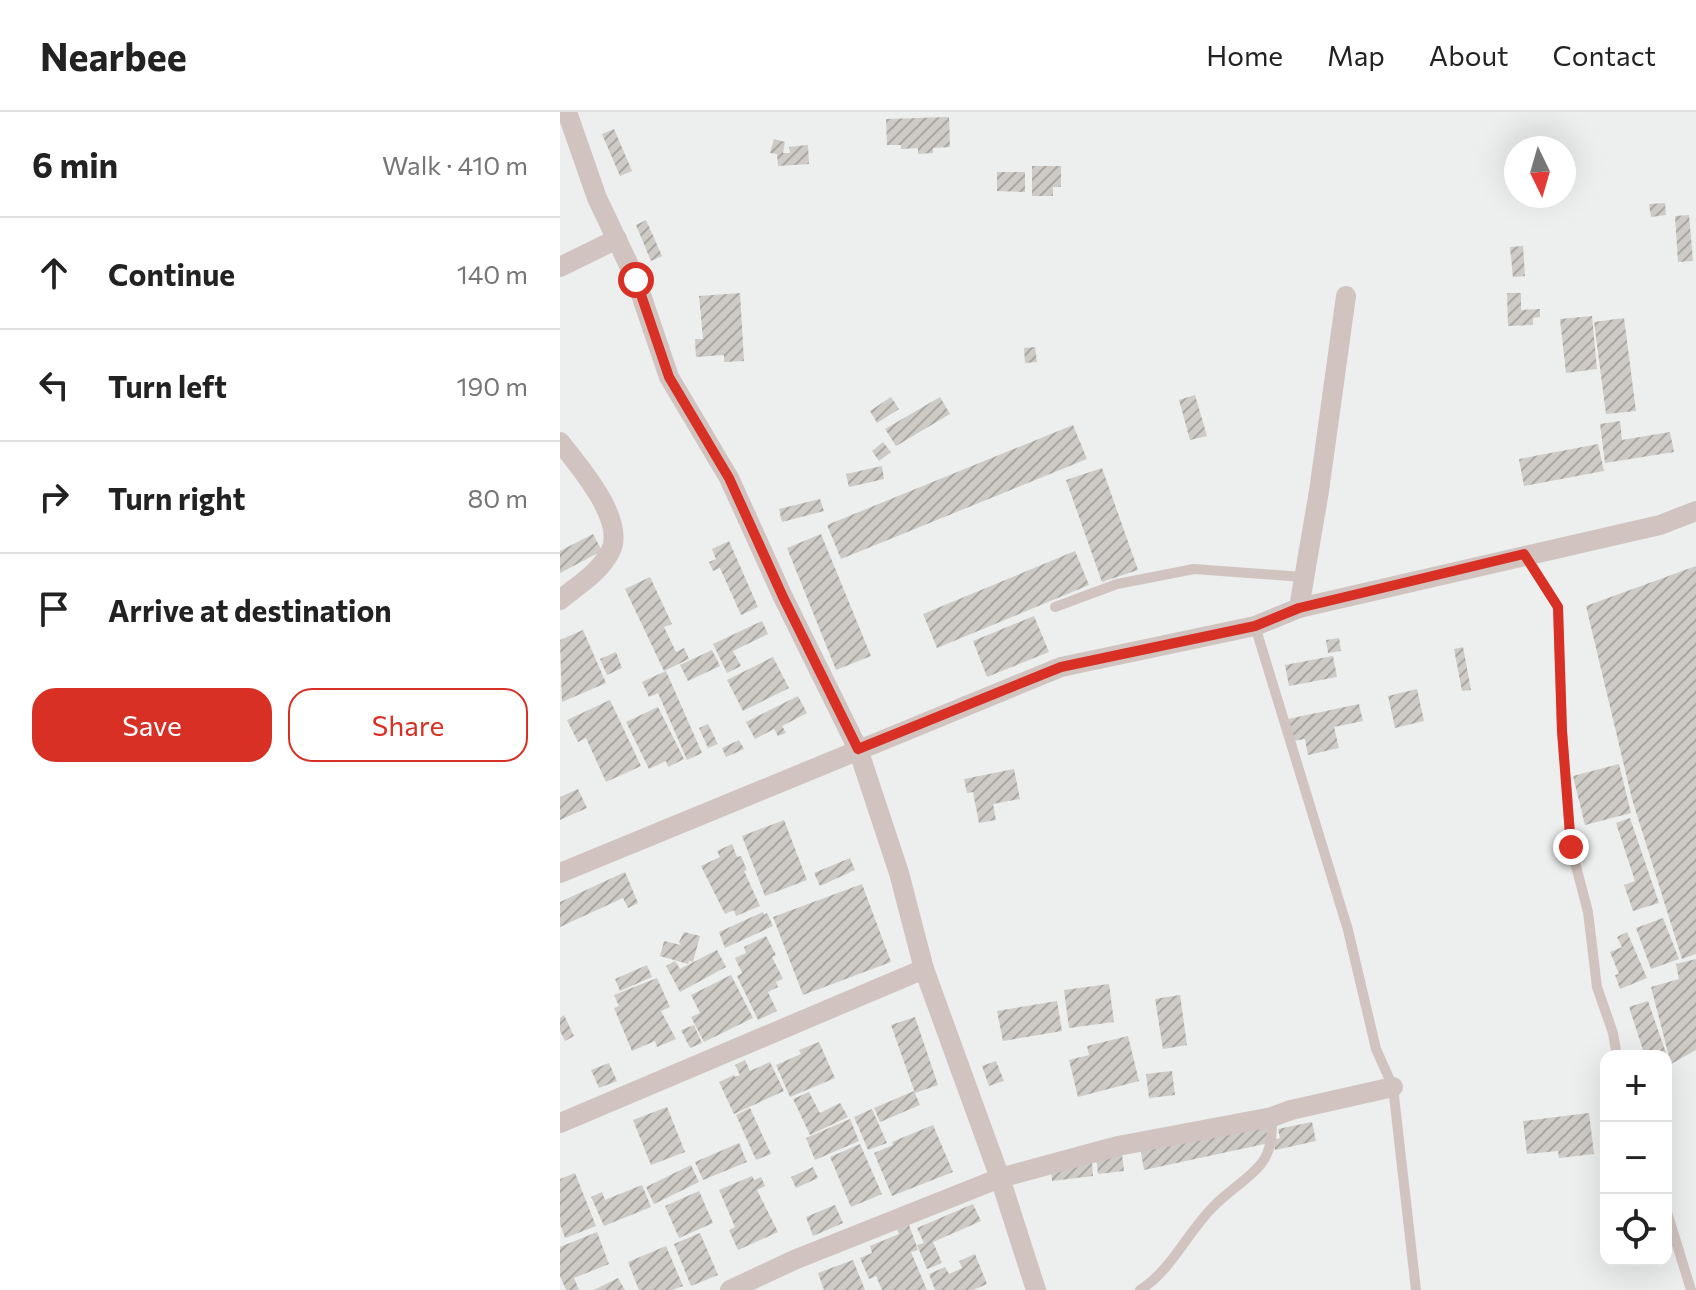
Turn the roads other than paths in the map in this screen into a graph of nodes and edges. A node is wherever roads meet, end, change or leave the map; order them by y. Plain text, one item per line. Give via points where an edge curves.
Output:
1 (567, 112) edge
2 (617, 239) junction
3 (560, 267) edge
4 (1346, 296) dead end
5 (560, 442) edge
6 (1696, 511) edge
7 (1524, 554) junction
8 (1303, 577) junction
9 (560, 600) edge
10 (1055, 607) dead end
11 (1299, 608) junction
12 (1255, 626) junction
13 (858, 749) junction
14 (560, 873) edge
15 (924, 969) junction
16 (1616, 1050) edge
17 (1393, 1087) junction
18 (1272, 1117) junction
19 (560, 1123) edge
20 (1000, 1178) junction
21 (1672, 1228) edge
22 (730, 1290) edge
23 (1036, 1290) edge
24 (1140, 1290) edge
25 (1416, 1290) edge
26 (1691, 1290) edge

1 - 2 street
2 - 3 street
2 - 13 street via 669,377 729,478
4 - 8 street
5 - 9 street via 586,475 615,536 604,561
6 - 7 street via 1660,525
7 - 11 street
7 - 16 lane via 1558,607 1571,847 1588,912 1597,987
8 - 10 lane via 1194,569 1117,584
8 - 11 street
11 - 12 street
12 - 13 street via 1061,667
12 - 17 lane via 1348,930 1376,1049
13 - 14 street
13 - 15 street
15 - 19 street
15 - 20 street
17 - 18 street
17 - 25 lane
18 - 20 street via 1118,1146
18 - 24 lane via 1272,1143 1262,1163 1214,1206
20 - 22 street
20 - 23 street
21 - 26 lane

